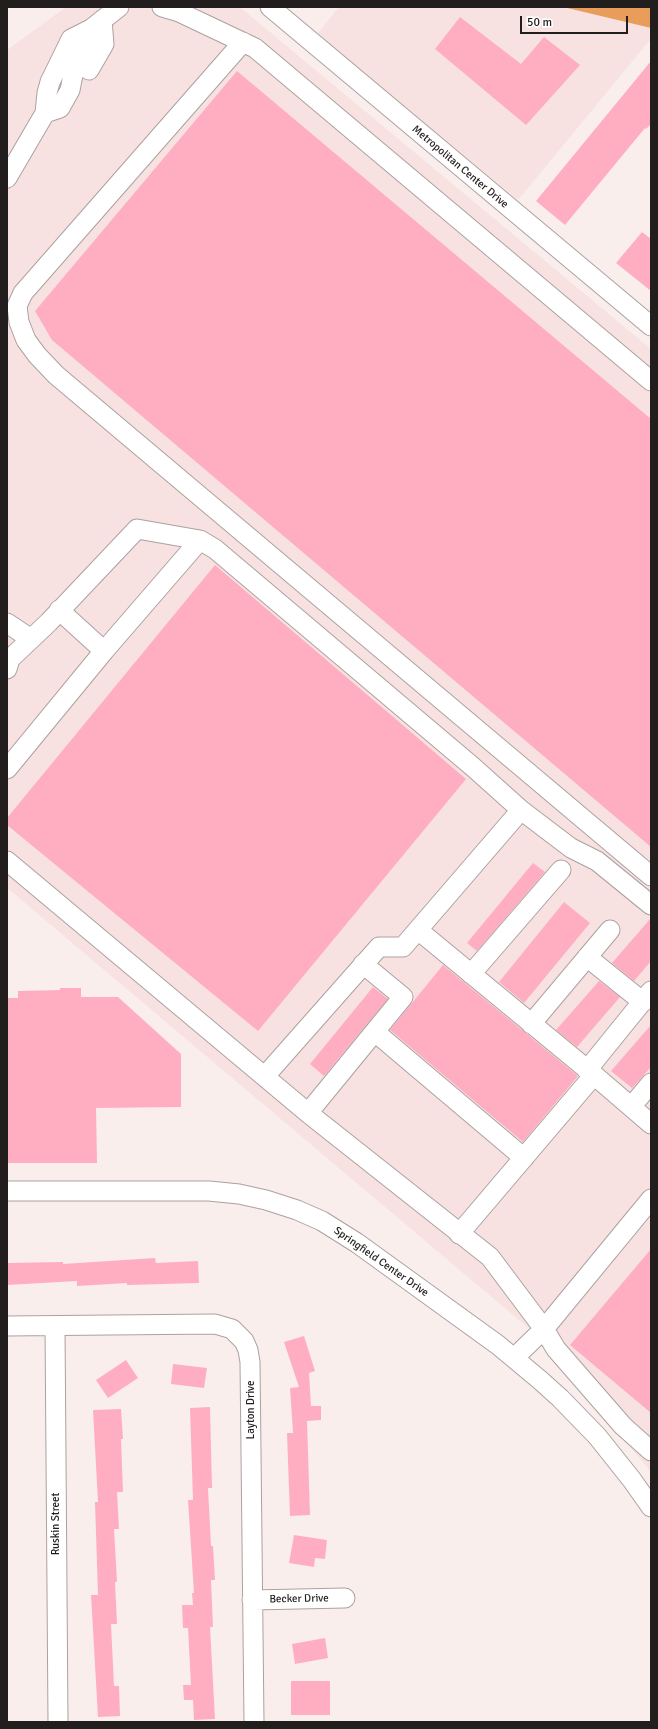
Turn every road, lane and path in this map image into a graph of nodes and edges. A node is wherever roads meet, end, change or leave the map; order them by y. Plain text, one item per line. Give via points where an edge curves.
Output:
1 (119, 7) edge
2 (162, 7) edge
3 (270, 7) edge
4 (99, 22) junction
5 (243, 42) junction
6 (45, 113) junction
7 (7, 178) edge
8 (651, 326) edge
9 (651, 381) edge
10 (200, 540) junction
11 (59, 610) junction
12 (7, 623) edge
13 (31, 639) junction
14 (104, 651) junction
15 (7, 669) edge
16 (7, 769) edge
17 (521, 810) junction
18 (7, 861) edge
19 (561, 870) dead end
20 (651, 876) edge
21 (651, 905) edge
22 (418, 930) junction
23 (610, 930) dead end
24 (587, 957) junction
25 (364, 964) junction
26 (471, 974) junction
27 (647, 996) edge
28 (531, 1024) junction
29 (375, 1032) junction
30 (590, 1073) junction
31 (265, 1076) junction
32 (651, 1083) edge
33 (631, 1107) junction
34 (308, 1113) junction
35 (651, 1124) edge
36 (524, 1158) junction
37 (7, 1191) edge
38 (651, 1199) edge
39 (459, 1234) junction
40 (7, 1326) edge
41 (54, 1326) junction
42 (544, 1329) junction
43 (514, 1358) junction
44 (651, 1451) edge
45 (651, 1507) edge
46 (345, 1598) dead end
47 (252, 1600) junction
48 (58, 1722) edge
49 (254, 1722) edge

1 - 4 street
2 - 5 street via 179,12
3 - 8 street, Metropolitan Center Drive
4 - 6 street via 60,108
4 - 6 street via 71,39 46,93
5 - 9 street via 256,48
5 - 20 street via 24,293 17,306 19,322 26,340 56,375
6 - 7 street
10 - 11 street via 137,529
10 - 14 street
10 - 17 street via 215,549
11 - 13 street
11 - 14 street
12 - 13 street
13 - 15 street via 10,660
14 - 16 street
17 - 21 street via 571,848 598,861
17 - 22 street
18 - 31 street
19 - 26 street
22 - 25 street via 403,947 378,947
22 - 26 street
23 - 24 street
24 - 27 street
24 - 28 street
25 - 29 street via 403,997
25 - 31 street
26 - 28 street
27 - 30 street
28 - 30 street
29 - 34 street
29 - 36 street
30 - 33 street
30 - 36 street
31 - 34 street
32 - 33 street
33 - 35 street
34 - 39 street
36 - 39 street
37 - 43 street, Springfield Center Drive via 209,1191 239,1194 297,1210 322,1221 357,1243
38 - 42 street
39 - 42 street via 490,1257
40 - 41 street, Layton Drive
41 - 47 street, Layton Drive via 215,1324 232,1329 244,1341 250,1362
41 - 48 street, Ruskin Street
42 - 43 street
42 - 44 street via 556,1350 623,1426
43 - 45 street, Springfield Center Drive via 560,1398 597,1436
46 - 47 street, Becker Drive
47 - 49 street, Layton Drive

